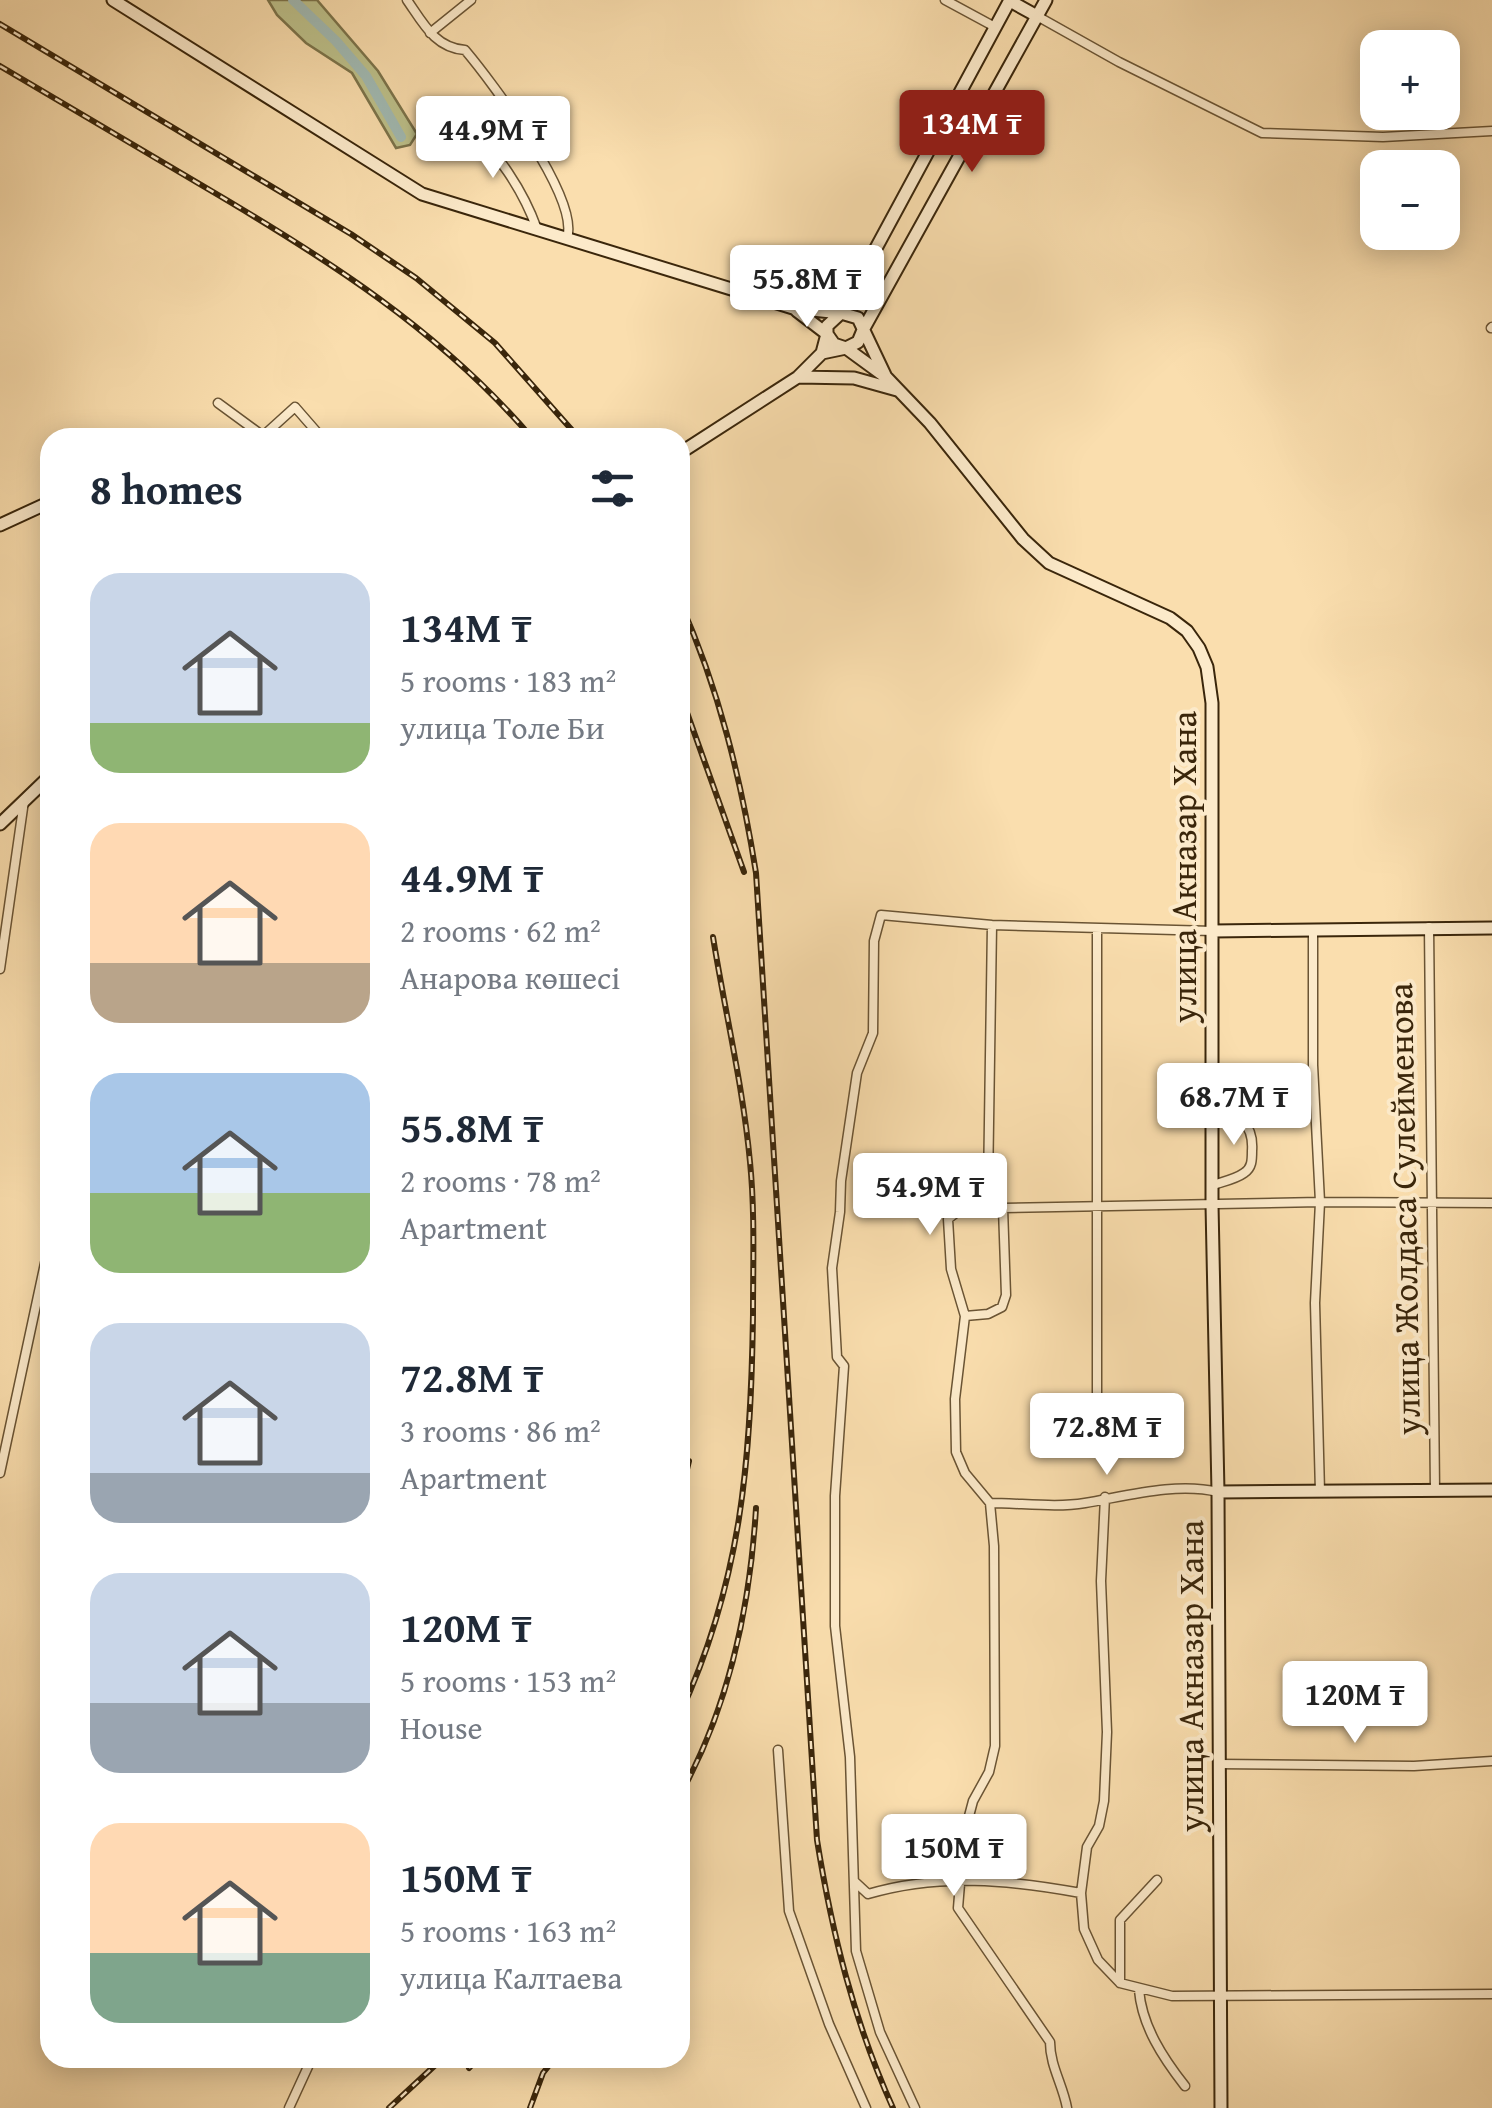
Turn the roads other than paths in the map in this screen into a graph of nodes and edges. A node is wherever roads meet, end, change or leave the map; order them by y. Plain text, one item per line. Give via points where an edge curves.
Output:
1 (113, 0) edge
2 (407, 0) edge
3 (471, 0) edge
4 (945, 0) edge
5 (1046, 0) edge
6 (1010, 1) edge
7 (1036, 16) junction
8 (996, 27) junction
9 (430, 32) junction
10 (470, 123) dead end
11 (1492, 131) edge
12 (536, 229) junction
13 (567, 238) junction
14 (794, 308) junction
15 (840, 312) junction
16 (863, 330) junction
17 (827, 334) junction
18 (846, 348) junction
19 (822, 353) junction
20 (886, 378) junction
21 (793, 381) junction
22 (898, 390) junction
23 (218, 403) dead end
24 (253, 428) edge
25 (273, 428) edge
26 (313, 428) edge
27 (690, 447) edge
28 (40, 507) edge
29 (0, 525) edge
30 (40, 786) edge
31 (24, 801) junction
32 (0, 824) edge
33 (992, 926) junction
34 (1429, 927) junction
35 (1097, 928) junction
36 (1492, 928) edge
37 (1313, 930) junction
38 (1213, 931) junction
39 (0, 969) edge
40 (1212, 1109) junction
41 (1213, 1185) junction
42 (988, 1188) junction
43 (1430, 1201) junction
44 (1320, 1202) junction
45 (1492, 1203) edge
46 (1212, 1205) junction
47 (1097, 1207) junction
48 (1003, 1208) junction
49 (40, 1287) edge
50 (39, 1292) joint
51 (966, 1316) junction
52 (1083, 1436) dead end
53 (0, 1473) edge
54 (1492, 1490) edge
55 (1435, 1491) junction
56 (1218, 1492) junction
57 (1320, 1492) junction
58 (1106, 1496) junction
59 (990, 1502) junction
60 (778, 1750) dead end
61 (1492, 1761) edge
62 (1218, 1764) junction
63 (960, 1880) junction
64 (1156, 1880) dead end
65 (854, 1881) junction
66 (1081, 1894) junction
67 (1120, 1983) junction
68 (1139, 1990) junction
69 (1217, 1994) junction
70 (1492, 1994) edge
71 (308, 2068) edge
72 (1184, 2086) dead end
73 (290, 2108) edge
74 (866, 2108) edge
75 (915, 2108) edge
76 (1067, 2108) edge
77 (1221, 2108) edge

1 - 12 main road via 422,194
2 - 9 street
3 - 9 street
4 - 8 street
5 - 7 main road
6 - 7 main road
6 - 8 main road
7 - 11 street via 1262,133 1383,137
7 - 16 main road
8 - 15 main road
9 - 13 street via 450,50 465,50 493,84 565,206
10 - 12 street via 506,165
12 - 13 main road
13 - 14 main road
14 - 15 main road
14 - 17 main road
15 - 16 main road via 858,318
15 - 17 main road
16 - 18 main road
16 - 20 main road, улица Акназар Хана
17 - 18 main road
17 - 19 main road
18 - 19 main road
18 - 20 main road, улица Акназар Хана
19 - 21 main road
20 - 22 main road, улица Акназар Хана
21 - 22 main road via 854,378
21 - 27 main road
22 - 38 main road, улица Акназар Хана via 1048,563 1170,618 1200,648 1212,704
23 - 24 street
25 - 26 street via 295,407
28 - 29 main road
30 - 31 main road
31 - 32 main road
31 - 39 street
33 - 35 street
33 - 42 street
33 - 65 street via 880,916 874,941 873,1033 857,1074 832,1268 837,1357 844,1366 834,1626 850,1757
34 - 36 main road
34 - 37 main road
34 - 43 street, улица Жолдаса Сулейменова
35 - 38 street
35 - 47 street
37 - 38 main road
37 - 44 street
38 - 40 main road, улица Акназар Хана
40 - 41 main road, улица Акназар Хана
40 - 41 street via 1238,1116 1253,1138 1248,1170
41 - 46 main road, улица Акназар Хана
42 - 48 street
42 - 51 street via 948,1219 951,1268
43 - 44 street
43 - 45 street
43 - 55 street, улица Жолдаса Сулейменова
44 - 46 street
44 - 57 street
46 - 47 street
46 - 56 main road, улица Акназар Хана
47 - 48 street
47 - 52 street via 1098,1412
48 - 51 street via 1002,1308
49 - 50 street
50 - 53 street
51 - 59 street via 956,1452
54 - 55 main road
55 - 57 main road
56 - 57 main road
56 - 58 street
56 - 62 main road, улица Акназар Хана
58 - 59 street via 1084,1503
58 - 66 street via 1104,1801 1087,1847
59 - 63 street via 995,1746 964,1835
60 - 74 street via 789,1912
61 - 62 street
62 - 69 main road, улица Акназар Хана
63 - 65 street via 868,1894
63 - 66 street
63 - 76 street via 958,1908 1050,2042
64 - 67 street via 1120,1920
65 - 75 street via 856,1951 880,2032
66 - 67 street via 1084,1929 1098,1960
67 - 68 street
68 - 69 street
68 - 72 street via 1157,2045
69 - 70 street
69 - 77 main road, улица Акназар Хана
71 - 73 street

